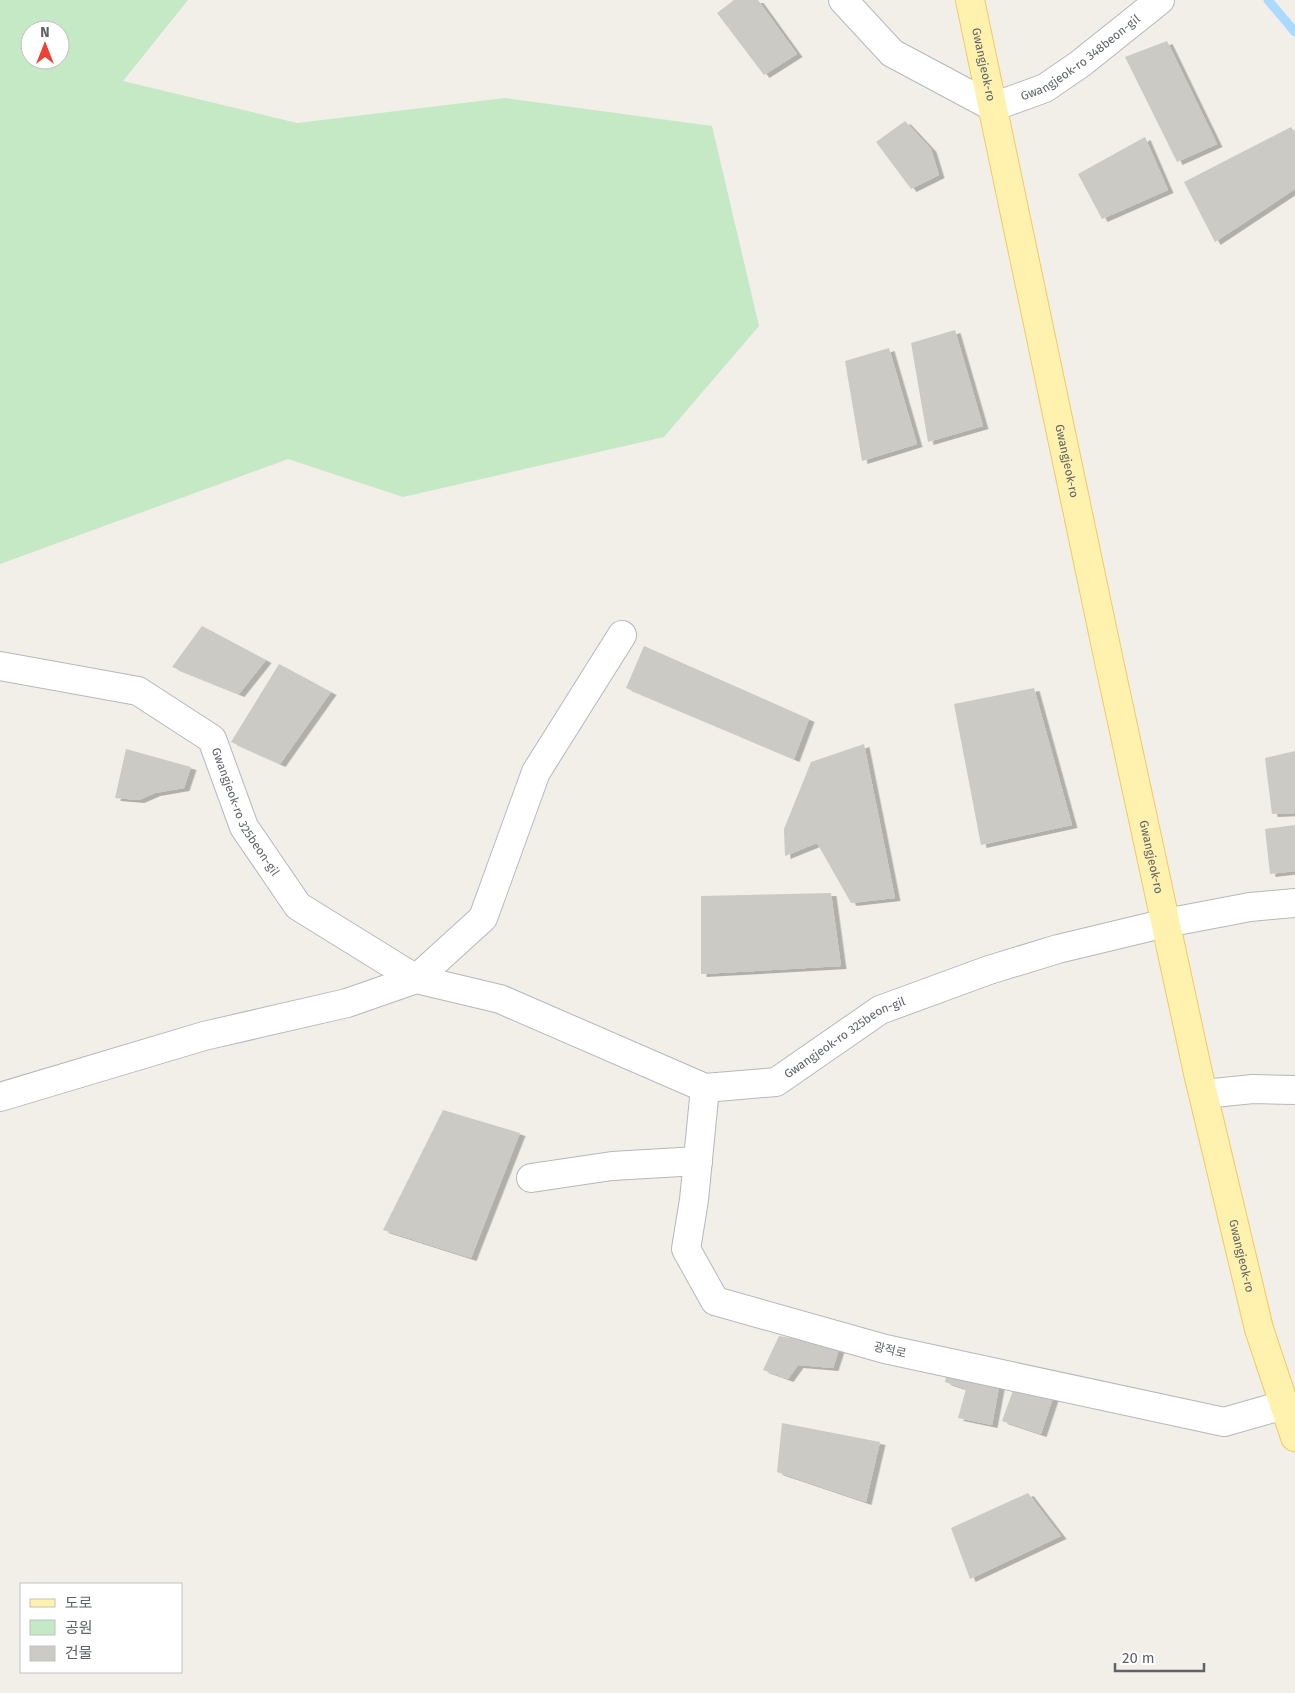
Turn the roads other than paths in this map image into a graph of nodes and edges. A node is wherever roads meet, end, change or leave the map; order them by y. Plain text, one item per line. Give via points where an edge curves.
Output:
1 (844, 0) edge
2 (970, 0) edge
3 (1160, 0) edge
4 (993, 107) junction
5 (622, 635) dead end
6 (0, 666) edge
7 (1295, 903) edge
8 (1167, 930) junction
9 (416, 978) junction
10 (1201, 1084) junction
11 (705, 1088) junction
12 (1295, 1090) edge
13 (0, 1097) edge
14 (698, 1161) junction
15 (531, 1178) dead end
16 (1284, 1406) junction
17 (1295, 1436) edge

1 - 4 street via 892,53
2 - 4 main road, Gwangjeok-ro
3 - 4 street, Gwangjeok-ro 348beon-gil via 1045,88
4 - 8 main road, Gwangjeok-ro
5 - 9 street via 536,772 483,918
6 - 9 street, Gwangjeok-ro 325beon-gil via 138,691 212,739 244,827 298,906
7 - 8 street via 1250,907
8 - 10 main road, Gwangjeok-ro
8 - 11 street, Gwangjeok-ro 325beon-gil via 1058,949 989,970 880,1010 776,1082
9 - 11 street, Gwangjeok-ro 325beon-gil via 500,999
9 - 13 street via 348,1003 204,1036
10 - 12 street
10 - 16 main road, Gwangjeok-ro via 1258,1329
11 - 14 street, 광적로
14 - 15 street via 612,1166
14 - 16 street, 광적로 via 686,1249 715,1301 885,1349 1224,1422
16 - 17 main road, Gwangjeok-ro

